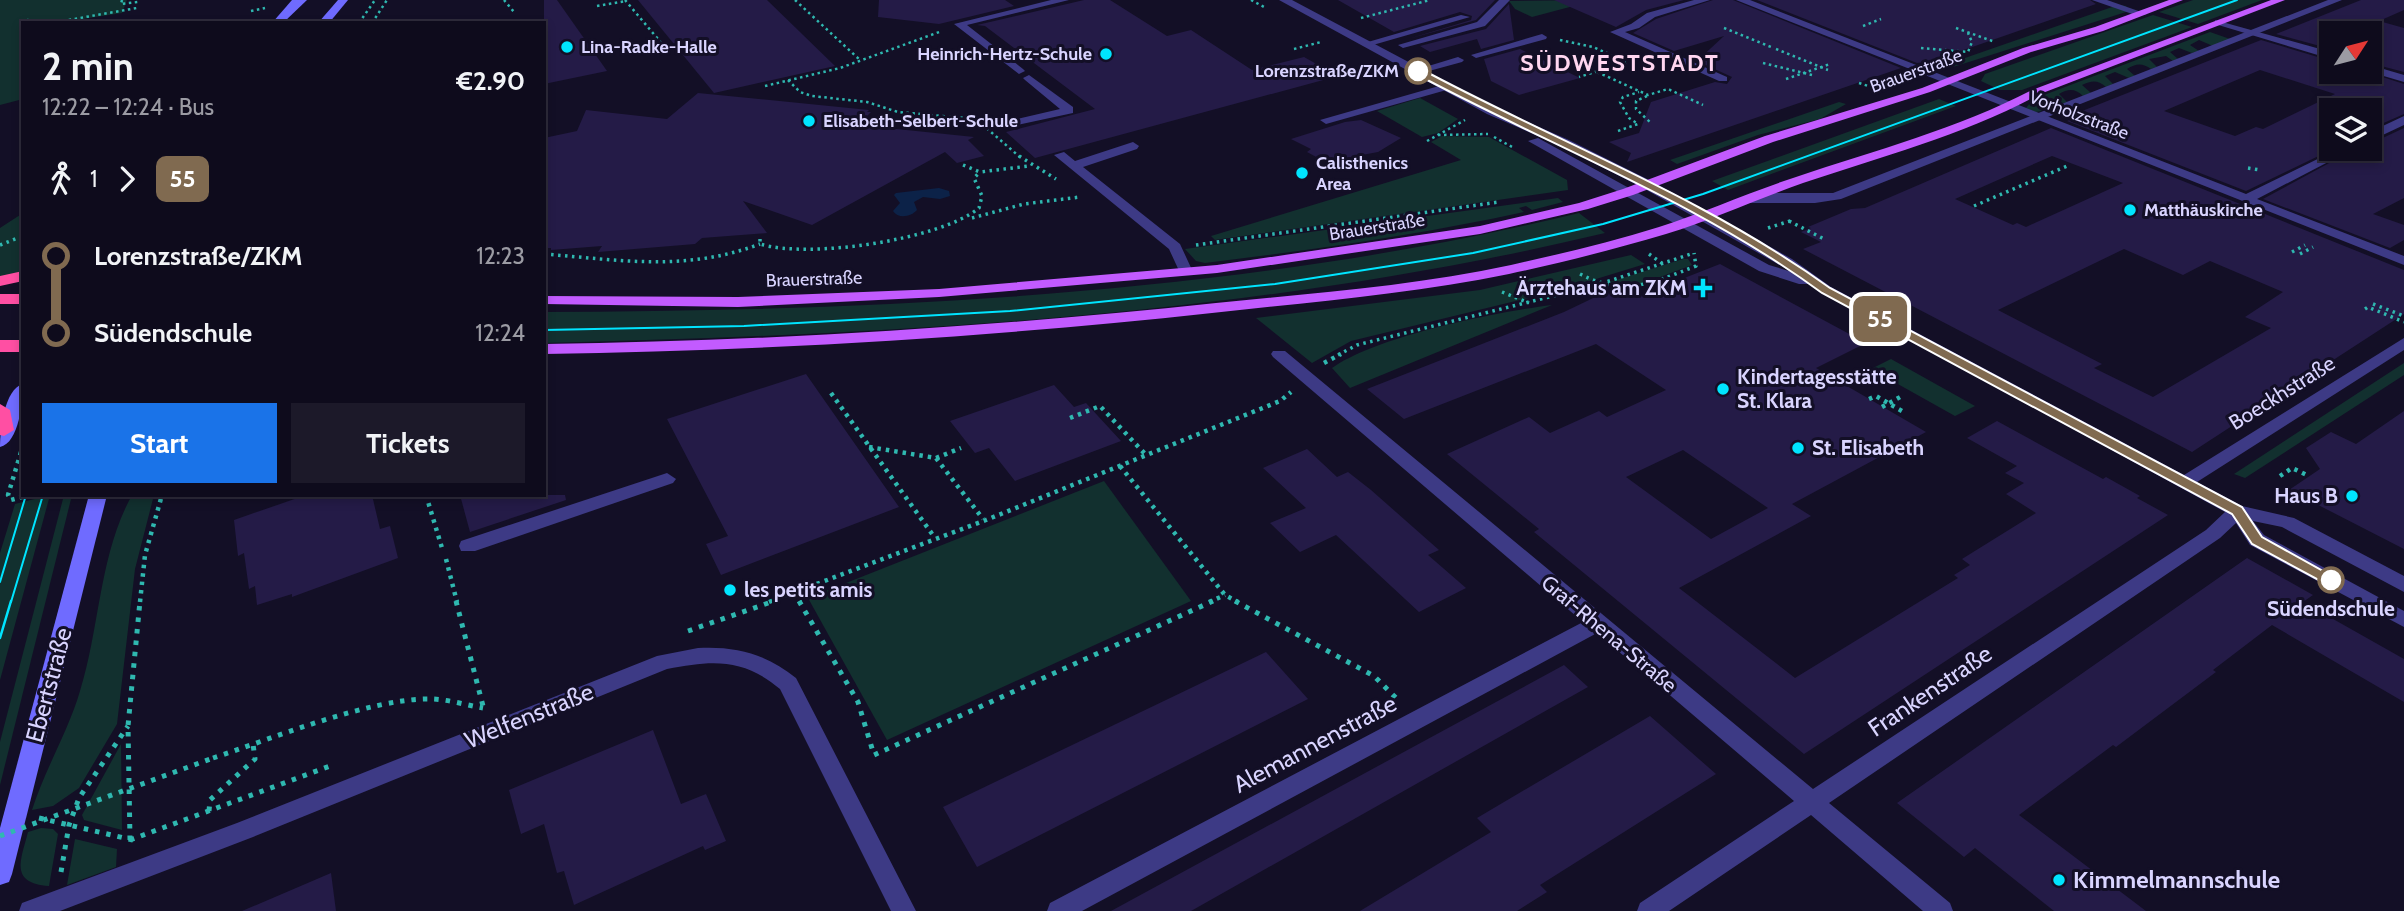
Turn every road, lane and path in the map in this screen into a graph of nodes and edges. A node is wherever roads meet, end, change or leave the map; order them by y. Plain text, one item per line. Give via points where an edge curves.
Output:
1 (122, 0) edge
2 (299, 0) edge
3 (343, 0) edge
4 (375, 0) edge
5 (387, 0) edge
6 (504, 0) edge
7 (626, 0) edge
8 (795, 0) edge
9 (1016, 0) edge
10 (1065, 0) edge
11 (1284, 0) edge
12 (1430, 0) edge
13 (1505, 0) edge
14 (1705, 0) edge
15 (1741, 0) edge
16 (2097, 0) edge
17 (2178, 0) edge
18 (2280, 0) edge
19 (2337, 0) edge
20 (129, 1) edge
21 (138, 2) edge
22 (597, 6) dead end
23 (137, 8) dead end
24 (1028, 8) junction
25 (514, 12) dead end
26 (2143, 14) junction
27 (1365, 18) dead end
28 (1465, 18) dead end
29 (27, 20) dead end
30 (42, 21) edge
31 (63, 21) edge
32 (279, 21) edge
33 (325, 21) edge
34 (360, 21) edge
35 (373, 21) edge
36 (2219, 22) junction
37 (959, 24) junction
38 (1724, 28) dead end
39 (1956, 28) dead end
40 (1968, 33) junction
41 (2255, 33) junction
42 (1542, 37) joint
43 (1325, 41) dead end
44 (1996, 43) dead end
45 (1366, 44) junction
46 (663, 45) dead end
47 (1403, 45) dead end
48 (1771, 47) dead end
49 (1927, 48) dead end
50 (1294, 49) dead end
51 (1776, 49) dead end
52 (2319, 52) edge
53 (1476, 55) dead end
54 (860, 60) junction
55 (1458, 60) dead end
56 (1763, 63) dead end
57 (1830, 64) dead end
58 (1821, 67) junction
59 (1828, 70) dead end
60 (1418, 71) junction
61 (1596, 71) junction
62 (2382, 72) edge
63 (1807, 73) junction
64 (1812, 75) dead end
65 (1579, 77) dead end
66 (1723, 79) dead end
67 (1786, 79) dead end
68 (2404, 79) edge
69 (788, 80) junction
70 (1947, 80) junction
71 (1859, 83) dead end
72 (765, 86) dead end
73 (1868, 86) dead end
74 (1446, 87) junction
75 (1640, 92) junction
76 (1422, 93) junction
77 (1648, 95) junction
78 (1703, 105) dead end
79 (2009, 106) junction
80 (1491, 111) junction
81 (2038, 118) junction
82 (976, 119) dead end
83 (1326, 120) dead end
84 (1465, 120) junction
85 (2404, 120) edge
86 (1017, 123) dead end
87 (1651, 123) dead end
88 (1618, 131) dead end
89 (2382, 131) edge
90 (1488, 134) junction
91 (1438, 135) junction
92 (1427, 141) dead end
93 (1133, 146) dead end
94 (1525, 154) dead end
95 (1060, 155) dead end
96 (2323, 161) edge
97 (963, 165) dead end
98 (1030, 166) dead end
99 (1073, 166) junction
100 (2067, 166) dead end
101 (980, 172) junction
102 (1648, 185) junction
103 (1628, 192) junction
104 (1089, 198) dead end
105 (1750, 199) junction
106 (2246, 199) junction
107 (1500, 202) dead end
108 (1974, 206) dead end
109 (1702, 216) junction
110 (961, 221) junction
111 (1789, 221) dead end
112 (1683, 223) junction
113 (21, 237) edge
114 (1826, 240) dead end
115 (0, 245) edge
116 (2305, 245) dead end
117 (1175, 247) junction
118 (2314, 247) dead end
119 (2292, 252) dead end
120 (1694, 253) dead end
121 (546, 254) edge
122 (2300, 254) dead end
123 (2404, 261) edge
124 (1663, 264) dead end
125 (1186, 272) junction
126 (21, 276) edge
127 (0, 281) edge
128 (1597, 285) junction
129 (1820, 287) junction
130 (0, 299) edge
131 (21, 299) edge
132 (546, 300) edge
133 (2373, 304) dead end
134 (2365, 309) dead end
135 (2404, 316) edge
136 (2404, 322) edge
137 (2404, 343) edge
138 (0, 346) edge
139 (21, 346) edge
140 (546, 349) edge
141 (1279, 354) dead end
142 (1306, 377) junction
143 (21, 393) edge
144 (831, 393) dead end
145 (1902, 396) dead end
146 (1870, 399) dead end
147 (1889, 403) junction
148 (1882, 407) dead end
149 (0, 410) edge
150 (1895, 414) dead end
151 (1070, 418) dead end
152 (2, 436) edge
153 (868, 447) junction
154 (961, 448) dead end
155 (21, 453) edge
156 (1146, 455) junction
157 (936, 458) junction
158 (1120, 466) junction
159 (2280, 476) dead end
160 (2309, 476) dead end
161 (667, 479) dead end
162 (2185, 482) junction
163 (22, 497) edge
164 (97, 497) edge
165 (161, 497) edge
166 (427, 497) edge
167 (2237, 511) junction
168 (984, 519) junction
169 (935, 538) junction
170 (468, 546) dead end
171 (2404, 584) edge
172 (795, 594) junction
173 (1225, 595) junction
174 (2404, 620) edge
175 (1597, 624) junction
176 (684, 633) dead end
177 (483, 708) junction
178 (470, 713) dead end
179 (1416, 719) junction
180 (128, 726) junction
181 (490, 731) junction
182 (253, 744) junction
183 (340, 762) dead end
184 (1810, 803) junction
185 (209, 811) junction
186 (69, 825) junction
187 (4, 832) edge
188 (130, 839) junction
189 (143, 842) dead end
190 (0, 874) edge
191 (130, 874) junction
192 (60, 875) dead end
193 (32, 911) edge
194 (904, 911) edge
195 (1059, 911) edge
196 (1649, 911) edge
197 (1941, 911) edge

1 - 20 path via 121,4
2 - 32 main road
3 - 33 main road
4 - 34 path
5 - 35 path
6 - 25 path
7 - 22 path
7 - 46 path
8 - 54 path
9 - 24 street
10 - 24 street
11 - 45 street
12 - 27 path
13 - 47 street via 1481,24
14 - 66 street via 1651,15 1640,28 1615,32
15 - 70 street, Vorholzstraße
16 - 26 street
17 - 26 main road, Brauerstraße
18 - 36 main road
19 - 41 street
20 - 21 path
23 - 31 path
24 - 37 street
26 - 70 main road, Brauerstraße
28 - 45 street
29 - 30 path
36 - 41 street
36 - 79 main road
37 - 54 path
37 - 86 street via 1069,110
38 - 48 path
39 - 40 path
40 - 44 path
40 - 49 path via 1972,42 1968,52
41 - 52 street
41 - 81 street
42 - 53 street
42 - 61 path via 1593,47 1627,62
43 - 50 path
45 - 60 street
51 - 58 path
54 - 69 path
55 - 60 street
56 - 63 path
57 - 58 path
58 - 59 path
58 - 63 path
60 - 74 street
61 - 65 path
61 - 75 path
62 - 68 street
63 - 64 path
63 - 67 path
69 - 72 path
69 - 82 path via 812,96 867,102 898,112
70 - 79 street, Vorholzstraße
70 - 102 main road, Brauerstraße
71 - 73 path
74 - 76 street
74 - 80 street
75 - 77 path
75 - 88 path via 1620,102 1638,124
76 - 83 street
76 - 84 path
77 - 78 path via 1668,89
77 - 87 path via 1635,106
79 - 81 street, Vorholzstraße
79 - 105 main road via 1907,147
80 - 102 street
80 - 103 street via 1532,140
81 - 105 street via 1836,196
81 - 106 street, Vorholzstraße
84 - 90 path
84 - 91 path
85 - 89 street
90 - 91 path
90 - 94 path
91 - 92 path
93 - 99 street
95 - 99 street
96 - 106 street
97 - 101 path
98 - 101 path
99 - 117 street
100 - 108 path
101 - 110 path via 974,178 982,195 980,208
102 - 103 main road, Brauerstraße
102 - 109 street
103 - 112 street
103 - 125 main road, Brauerstraße via 1480,230
104 - 110 path via 1024,204
105 - 109 main road
106 - 123 street, Vorholzstraße
107 - 117 path
109 - 112 main road
109 - 129 street via 1787,262
110 - 121 path via 826,249 775,249 760,242 723,259 693,264
111 - 114 path
112 - 129 street via 1764,268
112 - 140 main road via 1511,269 1361,292 920,335
113 - 115 path
116 - 119 path
117 - 125 street
118 - 122 path
120 - 128 path via 1696,266 1632,290
124 - 128 path
125 - 132 main road, Brauerstraße via 939,293 738,302
126 - 127 highway
128 - 142 path via 1357,345
129 - 162 street
130 - 131 highway
133 - 135 path
134 - 136 path
137 - 162 street, Boeckhstraße
138 - 139 highway
141 - 142 street, Graf-Rhena-Straße
142 - 156 path via 1280,401
142 - 175 street, Graf-Rhena-Straße
143 - 152 main road
144 - 153 path
145 - 147 path
146 - 147 path via 1876,396
147 - 148 path
147 - 150 path via 1902,411
149 - 152 highway
151 - 156 path via 1100,406
153 - 157 path
153 - 169 path
154 - 157 path
155 - 163 path via 8,495 11,500
156 - 158 path
157 - 168 path
158 - 168 path
158 - 173 path
159 - 160 path via 2292,468
161 - 170 street
162 - 167 street
164 - 187 main road, Ebertstraße
165 - 180 path via 145,555
166 - 177 path via 450,570
167 - 171 street via 2287,522
167 - 174 street via 2257,540
167 - 184 street, Frankenstraße via 2213,534
168 - 169 path
169 - 172 path
172 - 173 path via 858,702 874,755
172 - 176 path
173 - 179 path via 1374,676
175 - 179 street, Alemannenstraße
175 - 184 street, Graf-Rhena-Straße
177 - 178 path
177 - 181 path
177 - 182 path via 430,699 394,704
179 - 195 street, Alemannenstraße
180 - 186 path via 79,798
180 - 188 path
181 - 191 street, Welfenstraße
181 - 194 street, Welfenstraße via 664,662 713,655 757,660 788,684
182 - 185 path via 255,759 210,800
182 - 187 path, bridge
183 - 185 path
184 - 196 street, Frankenstraße
184 - 197 street, Graf-Rhena-Straße
185 - 188 path
186 - 187 path via 41,818
186 - 188 path
186 - 192 path
187 - 190 main road, Ebertstraße
188 - 189 path
188 - 191 path
191 - 193 street, Welfenstraße

